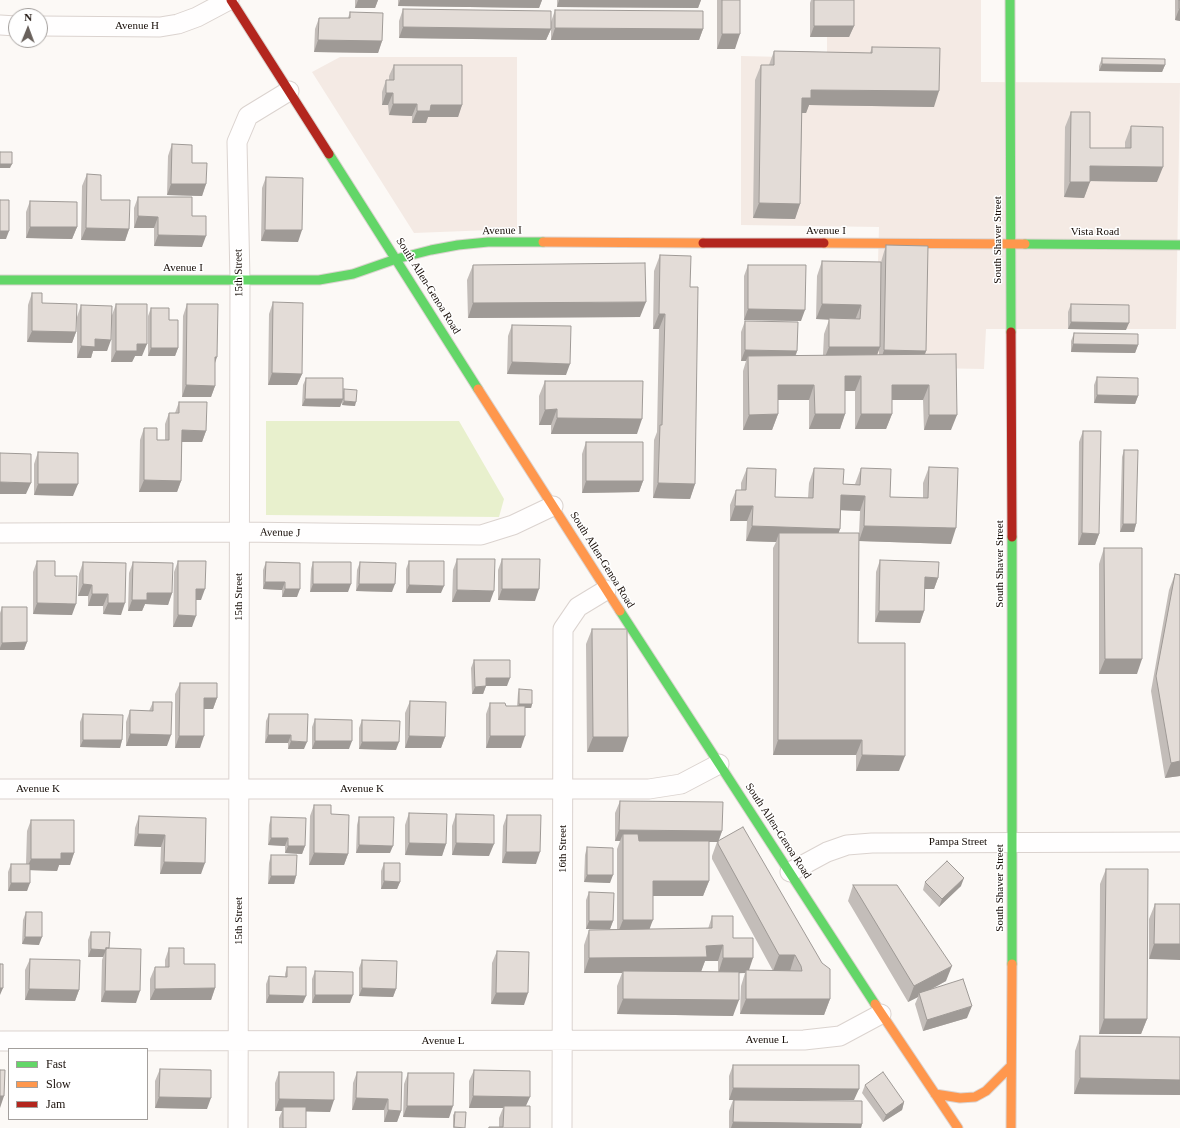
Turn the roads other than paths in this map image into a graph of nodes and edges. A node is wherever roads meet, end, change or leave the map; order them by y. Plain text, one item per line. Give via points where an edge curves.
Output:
1 (230, 0) edge
2 (1010, 0) edge
3 (48, 26) edge
4 (289, 91) junction
5 (1010, 244) junction
6 (1180, 244) edge
7 (396, 259) junction
8 (0, 280) edge
9 (240, 280) junction
10 (553, 506) junction
11 (239, 532) junction
12 (0, 533) edge
13 (606, 590) junction
14 (719, 764) junction
15 (0, 789) edge
16 (239, 789) junction
17 (563, 789) junction
18 (1013, 842) junction
19 (1180, 842) edge
20 (790, 872) junction
21 (881, 1014) junction
22 (0, 1041) edge
23 (239, 1041) junction
24 (562, 1041) junction
25 (1011, 1066) junction
26 (935, 1094) junction
27 (238, 1128) edge
28 (562, 1128) edge
29 (958, 1128) edge
30 (1011, 1128) edge

1 - 3 street, Avenue H via 197,17 160,27
1 - 4 main road, South Allen-Genoa Road
2 - 5 main road, South Shaver Street
4 - 7 main road, South Allen-Genoa Road
4 - 9 street, 15th Street via 248,116 236,142
5 - 6 main road, Vista Road
5 - 7 main road, Avenue I via 488,242 430,250
5 - 18 main road, South Shaver Street
7 - 9 main road, Avenue I via 353,274 319,280
7 - 10 main road, South Allen-Genoa Road
8 - 9 main road, Avenue I
9 - 11 street, 15th Street
10 - 11 street, Avenue J via 513,525 481,535
10 - 13 main road, South Allen-Genoa Road
11 - 12 street, Avenue J
11 - 16 street, 15th Street
13 - 14 main road, South Allen-Genoa Road
13 - 17 street, 16th Street via 578,607 563,629
14 - 17 street, Avenue K via 681,784 649,789
14 - 20 main road, South Allen-Genoa Road
15 - 16 street, Avenue K
16 - 17 street, Avenue K
16 - 23 street, 15th Street
17 - 24 street, 16th Street
18 - 19 street, Pampa Street
18 - 20 street, Pampa Street via 847,845 827,852
18 - 25 main road, South Shaver Street
20 - 21 main road, South Allen-Genoa Road
21 - 24 street, Avenue L via 840,1036 804,1040
21 - 26 main road, South Allen-Genoa Road
22 - 23 street, Avenue L
23 - 24 street, Avenue L
23 - 27 street, 15th Street
24 - 28 street, 16th Street
25 - 26 main road via 986,1091 975,1097 960,1098
25 - 30 main road, South Shaver Street
26 - 29 main road, South Allen-Genoa Road

